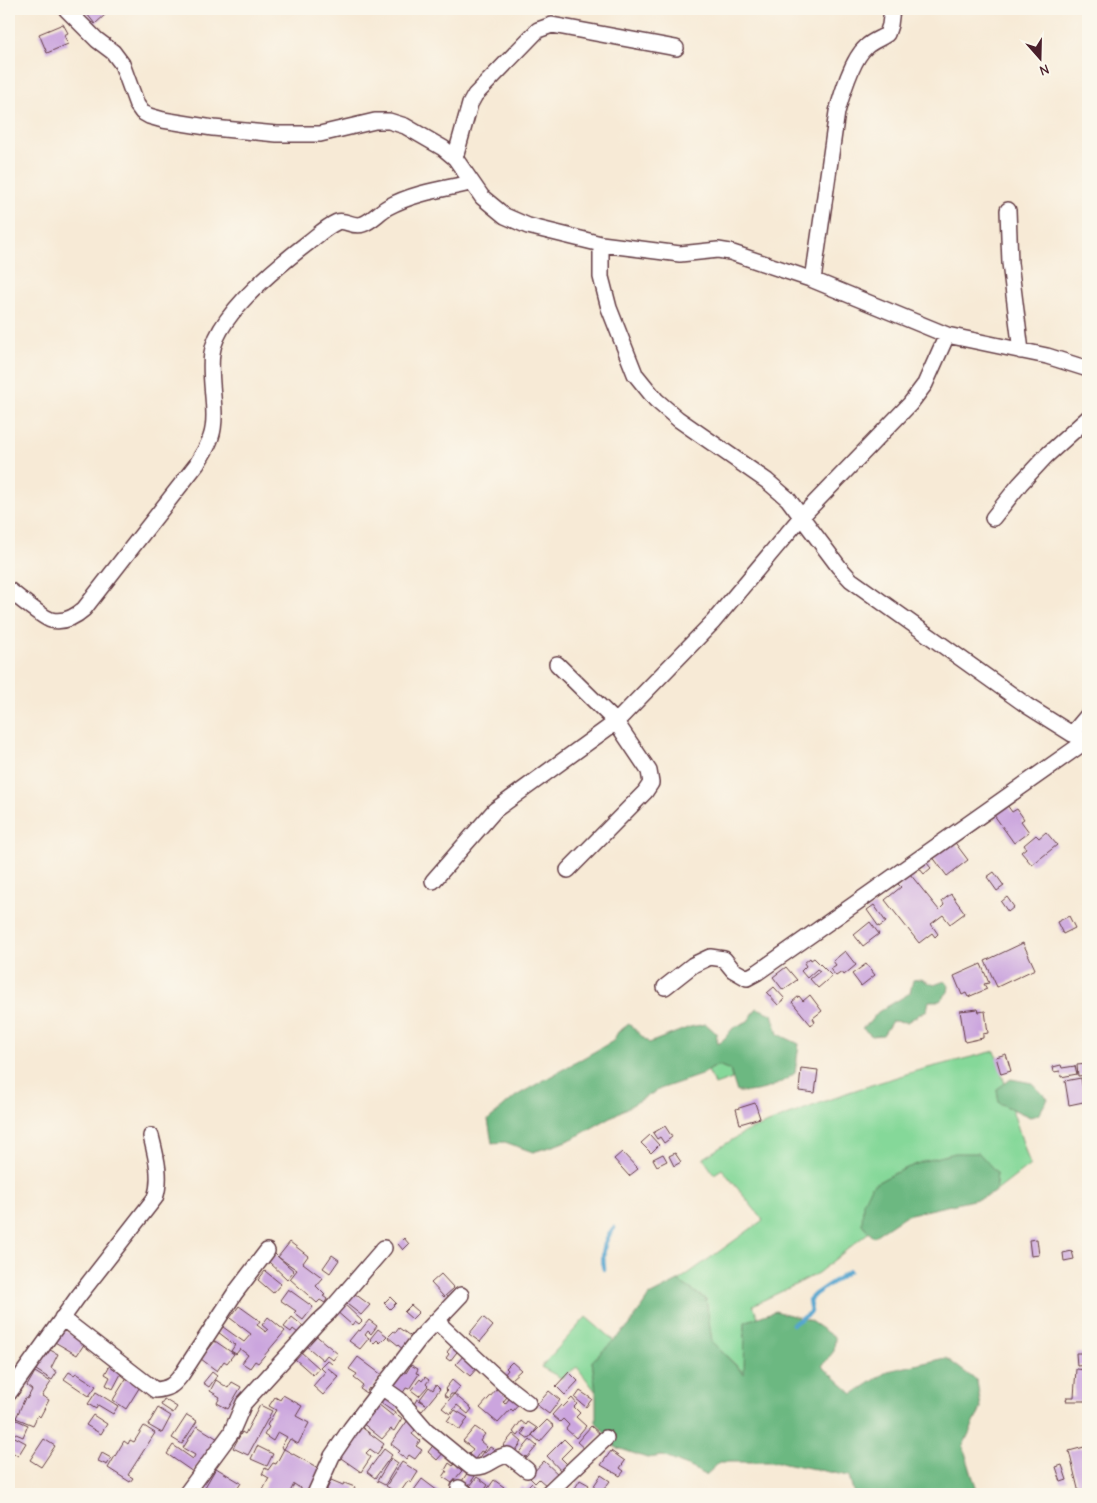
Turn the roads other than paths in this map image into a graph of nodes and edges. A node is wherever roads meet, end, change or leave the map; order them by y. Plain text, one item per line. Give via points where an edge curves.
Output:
1 (66, 9) edge
2 (892, 9) edge
3 (676, 48) dead end
4 (455, 158) junction
5 (471, 183) junction
6 (1008, 210) dead end
7 (601, 244) junction
8 (813, 280) junction
9 (947, 335) junction
10 (1021, 350) junction
11 (1088, 369) edge
12 (1088, 418) edge
13 (802, 516) junction
14 (993, 518) dead end
15 (9, 590) edge
16 (557, 664) dead end
17 (1088, 715) edge
18 (616, 722) junction
19 (1072, 734) junction
20 (1087, 741) edge
21 (568, 870) dead end
22 (433, 880) dead end
23 (665, 987) dead end
24 (151, 1136) dead end
25 (384, 1248) dead end
26 (267, 1251) dead end
27 (461, 1295) dead end
28 (62, 1318) junction
29 (436, 1321) junction
30 (383, 1388) junction
31 (9, 1393) edge
32 (528, 1403) dead end
33 (606, 1438) dead end
34 (527, 1470) dead end
35 (186, 1494) edge
36 (315, 1494) edge
37 (548, 1494) edge

1 - 4 street via 113,52 122,64 137,105 150,116 213,128 285,134 320,134 375,120 389,121 404,126
2 - 8 street via 887,34 872,41 857,56 842,94
3 - 4 street via 546,26 538,30 475,95
4 - 5 street
5 - 7 street via 505,216 528,226
5 - 15 street via 409,197 357,226 337,222 288,258 250,292 218,336 211,366 214,420 212,436 205,451 84,609 74,617 50,620
6 - 10 street via 1010,263
7 - 8 street via 680,254 730,252
7 - 13 street via 601,277 634,374 678,419 767,481
8 - 9 street
9 - 10 street
9 - 13 street via 925,384 910,404
10 - 11 street
12 - 14 street via 1020,484
13 - 18 street via 713,622
13 - 19 street via 851,580 1028,708
16 - 18 street
17 - 19 street
18 - 21 street via 649,771 651,783
18 - 22 street via 495,810
19 - 20 street
20 - 23 street via 758,972 747,978 733,970 724,959 710,957 693,965
24 - 28 street via 159,1187 155,1198
25 - 35 street via 244,1402 231,1433
26 - 28 street via 182,1374 173,1386 165,1389 155,1390
27 - 29 street
28 - 31 street
29 - 30 street
29 - 32 street
30 - 34 street via 400,1400 426,1430 471,1467 488,1466 499,1456 508,1455
30 - 36 street via 332,1456
33 - 37 street

